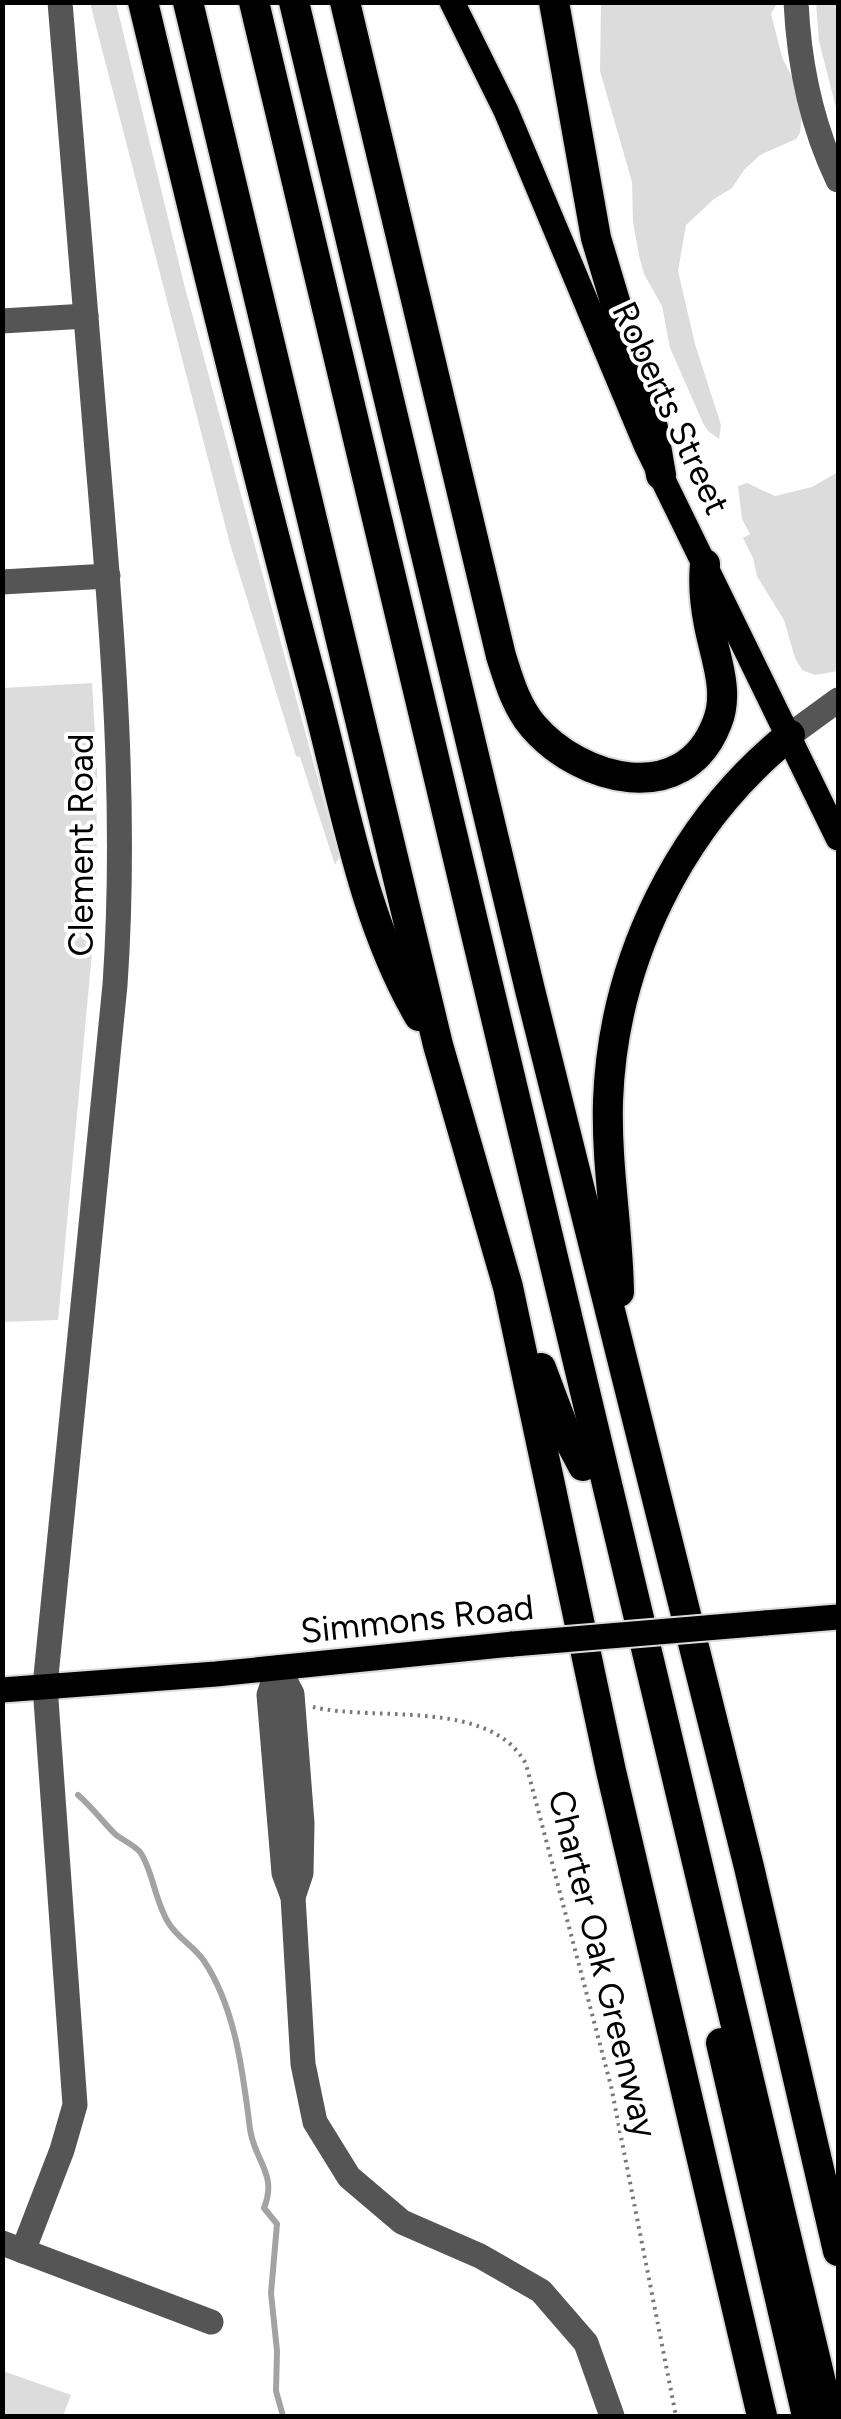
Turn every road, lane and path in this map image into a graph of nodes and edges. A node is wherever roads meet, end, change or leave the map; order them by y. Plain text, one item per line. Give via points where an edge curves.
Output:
1 (60, 2) edge
2 (188, 2) edge
3 (234, 2) edge
4 (254, 2) edge
5 (294, 2) edge
6 (345, 2) edge
7 (452, 2) edge
8 (554, 2) edge
9 (796, 2) edge
10 (143, 10) edge
11 (838, 180) edge
12 (86, 316) junction
13 (2, 321) edge
14 (661, 475) junction
15 (704, 564) junction
16 (108, 576) junction
17 (2, 582) edge
18 (838, 700) edge
19 (790, 735) junction
20 (838, 838) edge
21 (438, 1045) junction
22 (508, 1287) junction
23 (617, 1335) junction
24 (583, 1466) junction
25 (838, 1617) edge
26 (278, 1668) junction
27 (44, 1686) junction
28 (2, 1690) edge
29 (300, 1704) dead end
30 (13, 2247) edge
31 (838, 2251) edge
32 (212, 2322) dead end
33 (612, 2416) edge
34 (676, 2416) edge
35 (762, 2416) edge
36 (807, 2416) edge
37 (829, 2416) edge

1 - 12 street, Clement Road
2 - 21 highway
3 - 24 highway
4 - 37 highway
5 - 23 highway
6 - 15 highway via 502,656 521,709 544,737 592,770 631,779 675,768 706,744 722,698
7 - 14 main road, Roberts Street via 506,111
8 - 14 highway via 594,227 654,428
9 - 11 street via 810,108
10 - 21 highway via 368,893 398,975
12 - 13 street
12 - 16 street, Clement Road
14 - 15 main road, Roberts Street
15 - 19 main road, Roberts Street
16 - 17 street
16 - 27 street, Clement Road via 120,779 116,985
18 - 19 street
19 - 20 main road, Roberts Street
19 - 23 highway via 734,787 694,839 630,970 608,1098
21 - 22 highway
22 - 24 highway
22 - 35 highway
23 - 31 highway
24 - 36 highway
25 - 26 main road, Simmons Road, bridge
26 - 27 main road, Simmons Road
26 - 33 street via 268,1696 292,1855 284,1874 294,1897 303,2064 315,2122 349,2178 402,2222 541,2290 586,2343
27 - 28 main road, Simmons Road
27 - 30 street, Clement Road via 75,2105 62,2150
29 - 34 path, Charter Oak Greenway via 484,1726 526,1764 611,2086
30 - 32 street

